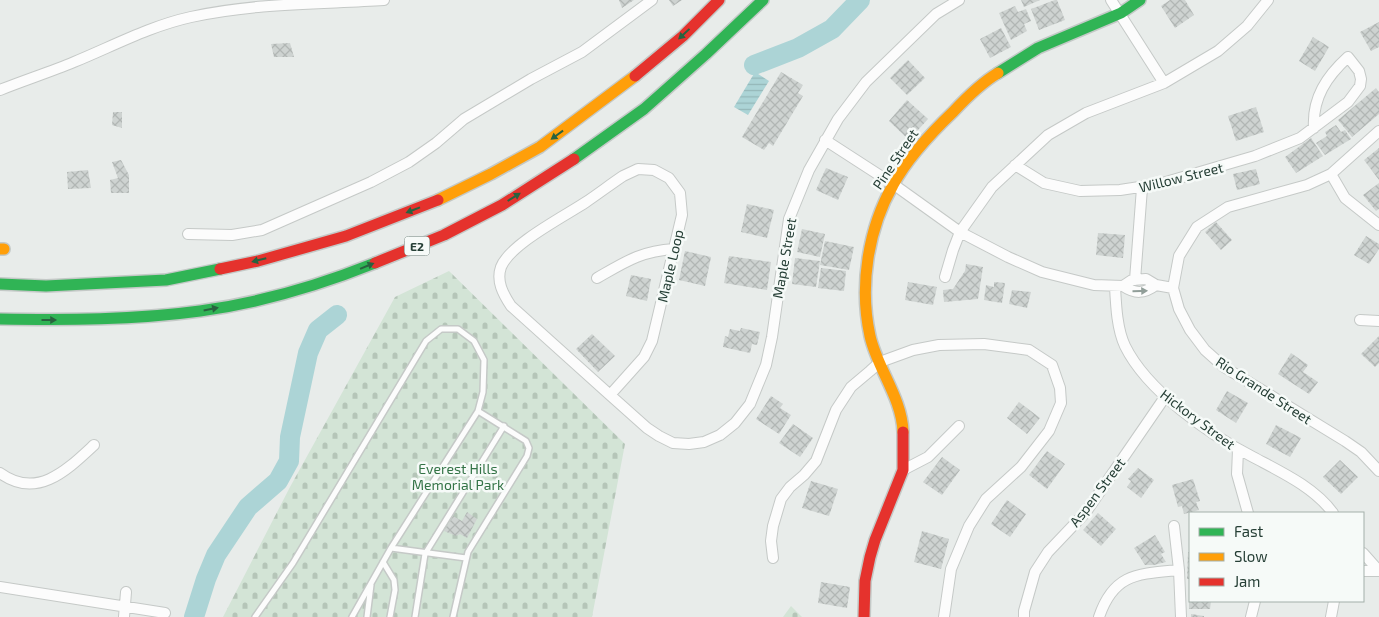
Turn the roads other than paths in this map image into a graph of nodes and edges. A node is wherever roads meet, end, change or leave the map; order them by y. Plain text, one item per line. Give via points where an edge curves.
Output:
1 (384, 0) edge
2 (652, 0) edge
3 (719, 0) edge
4 (762, 0) edge
5 (959, 0) edge
6 (1111, 0) edge
7 (1140, 0) edge
8 (1268, 0) edge
9 (1120, 13) junction
10 (1164, 82) junction
11 (0, 90) edge
12 (1314, 128) junction
13 (1379, 131) edge
14 (825, 140) junction
15 (1015, 165) junction
16 (1331, 174) junction
17 (893, 184) junction
18 (1142, 188) junction
19 (1379, 225) edge
20 (960, 232) junction
21 (188, 234) dead end
22 (674, 249) junction
23 (945, 277) dead end
24 (597, 278) dead end
25 (1135, 280) junction
26 (0, 284) edge
27 (1156, 285) junction
28 (1119, 286) junction
29 (1173, 288) junction
30 (0, 319) edge
31 (1360, 320) dead end
32 (1379, 321) edge
33 (880, 362) junction
34 (610, 395) junction
35 (1165, 397) junction
36 (478, 411) junction
37 (504, 426) junction
38 (959, 426) dead end
39 (94, 445) dead end
40 (1238, 450) junction
41 (903, 470) junction
42 (1379, 471) edge
43 (0, 473) edge
44 (1248, 512) edge
45 (1332, 512) edge
46 (1174, 526) dead end
47 (390, 548) junction
48 (425, 554) junction
49 (1364, 554) edge
50 (466, 558) junction
51 (773, 558) dead end
52 (383, 562) junction
53 (1179, 570) junction
54 (1379, 571) edge
55 (1364, 572) edge
56 (372, 582) junction
57 (0, 587) edge
58 (126, 592) dead end
59 (1255, 602) edge
60 (1334, 602) edge
61 (124, 613) edge
62 (165, 614) dead end
63 (254, 617) edge
64 (352, 617) edge
65 (367, 617) edge
66 (390, 617) edge
67 (416, 617) edge
68 (453, 617) edge
69 (864, 617) edge
70 (944, 617) edge
71 (1024, 617) edge
72 (1099, 617) edge
73 (1180, 617) edge
74 (1251, 617) edge
75 (1331, 617) edge

1 - 11 street via 261,7 188,18 159,26
2 - 21 street via 582,52 464,119 430,148 371,182 262,230 232,235
3 -> 26 main road via 683,36 618,90 540,147 422,206 338,238 258,261 166,280 46,286
30 -> 4 main road, E2 via 136,318 202,311 270,297 340,277 444,235 502,205 644,110
5 - 14 street, Maple Street via 936,14 866,82
6 - 9 street
7 - 9 main road, Pine Street
8 - 10 street via 1247,26 1218,51
9 - 10 street
9 - 17 main road, Pine Street via 1038,48 984,82 928,136
10 - 15 street via 1086,113 1048,135
12 - 12 street, Willow Street via 1348,102 1360,86 1359,71 1348,57 1337,67 1320,93
12 - 18 street, Willow Street via 1293,141 1255,156
13 - 16 street
14 - 17 street
14 - 34 street, Maple Street via 789,219 766,365 750,404 735,423 704,442 673,443 647,428
15 - 18 street, Willow Street via 1044,183 1080,191
15 - 20 street via 992,187
16 - 19 street via 1345,198
16 - 29 street via 1307,185 1228,207 1197,227 1180,256
17 - 20 street
17 - 33 main road, Pine Street via 872,238 865,294 870,337
18 - 25 street
20 - 23 street
20 - 28 street via 1042,272 1078,282
22 - 24 street via 641,254
22 - 34 street, Maple Loop via 652,341 644,357
22 - 34 street, Maple Loop via 682,215 680,192 669,178 654,170 638,170 527,240 508,255 501,267 502,293 510,306
25 - 27 street via 1146,279
25 - 28 street
28 -> 27 street via 1133,292 1147,292
27 - 29 street
28 - 35 street, Hickory Street via 1119,326 1125,345 1136,365
29 - 42 street, Rio Grande Street via 1179,309 1205,350 1224,366 1361,452
31 - 32 street
33 - 41 main road, Pine Street via 902,422
33 - 51 street via 851,387 836,410 816,461 781,499 773,526
33 - 70 street via 939,345 1002,346 1029,350 1052,365 1060,388 1061,403 1049,431 1021,467 986,499 968,526 952,569
35 - 40 street, Hickory Street
35 - 71 street, Aspen Street via 1086,512 1048,552 1036,572
36 - 37 lane
36 - 47 lane
36 - 63 lane via 483,392 484,360 474,341 458,329 441,329 426,341 293,563
37 - 48 lane
37 - 50 lane via 526,441 529,452
38 - 41 street via 928,457
39 - 43 street via 70,467 44,482 22,484
40 - 44 street via 1237,474
40 - 45 street, Hickory Street via 1301,484
41 - 69 main road, Pine Street via 870,556 865,581
46 - 53 street
47 - 48 lane
47 - 52 lane
48 - 50 lane
48 - 67 lane
49 - 54 street
50 - 68 lane
52 - 56 lane
52 - 66 lane via 394,580
53 - 72 street via 1132,576 1115,587 1104,602
53 - 73 street
54 - 55 street
56 - 64 lane
56 - 65 lane
57 - 61 street
58 - 61 street
59 - 74 street
60 - 75 street
61 - 62 street

